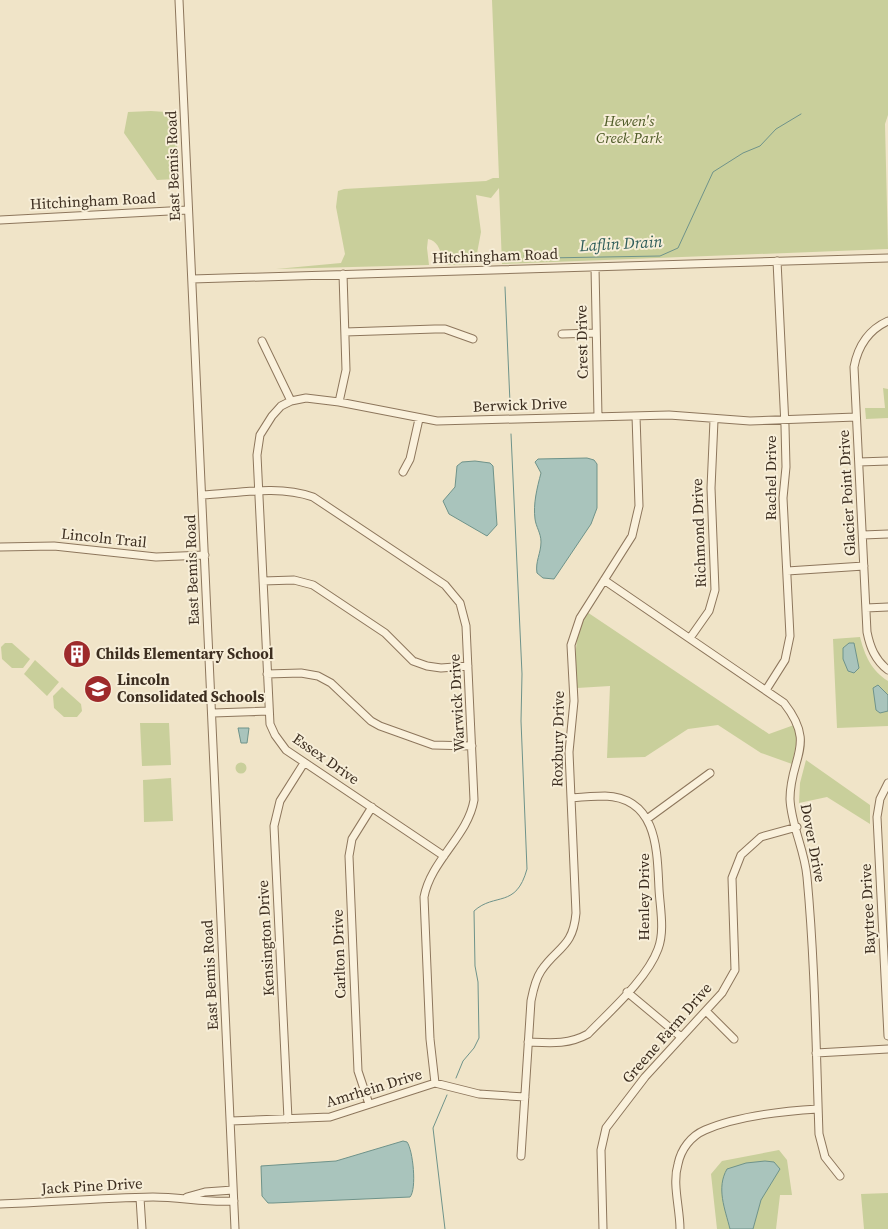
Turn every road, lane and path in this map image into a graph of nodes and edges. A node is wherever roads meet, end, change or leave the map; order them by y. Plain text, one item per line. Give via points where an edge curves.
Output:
1 (179, 0) edge
2 (188, 210) junction
3 (0, 220) edge
4 (888, 258) edge
5 (777, 261) junction
6 (595, 267) junction
7 (343, 274) junction
8 (192, 279) junction
9 (888, 321) edge
10 (344, 332) junction
11 (595, 333) junction
12 (562, 334) dead end
13 (473, 339) dead end
14 (262, 341) dead end
15 (291, 401) junction
16 (339, 402) junction
17 (636, 416) junction
18 (598, 417) junction
19 (856, 417) junction
20 (419, 419) junction
21 (714, 420) junction
22 (784, 420) junction
23 (888, 461) edge
24 (859, 462) junction
25 (403, 472) dead end
26 (260, 491) junction
27 (202, 495) junction
28 (888, 534) edge
29 (863, 535) junction
30 (0, 547) edge
31 (205, 554) junction
32 (864, 566) junction
33 (787, 571) junction
34 (604, 580) junction
35 (263, 581) junction
36 (888, 607) edge
37 (866, 608) junction
38 (690, 638) junction
39 (468, 666) junction
40 (888, 670) edge
41 (267, 674) junction
42 (766, 690) junction
43 (269, 712) junction
44 (213, 713) junction
45 (472, 746) junction
46 (304, 763) junction
47 (710, 773) dead end
48 (888, 783) edge
49 (571, 798) junction
50 (372, 807) junction
51 (647, 819) junction
52 (796, 827) junction
53 (444, 856) junction
54 (885, 901) edge
55 (887, 982) edge
56 (627, 992) junction
57 (706, 1011) junction
58 (888, 1036) edge
59 (682, 1038) junction
60 (734, 1039) dead end
61 (528, 1042) junction
62 (888, 1050) edge
63 (816, 1053) junction
64 (435, 1083) junction
65 (524, 1097) junction
66 (369, 1104) junction
67 (818, 1109) junction
68 (288, 1119) junction
69 (230, 1121) junction
70 (520, 1156) dead end
71 (840, 1176) dead end
72 (233, 1190) junction
73 (140, 1198) junction
74 (185, 1198) junction
75 (234, 1201) junction
76 (0, 1204) edge
77 (142, 1229) edge
78 (235, 1229) edge
79 (603, 1229) edge
80 (680, 1229) edge

1 - 2 street, East Bemis Road
2 - 3 street, Hitchingham Road
2 - 8 street, East Bemis Road
4 - 5 street, Hitchingham Road
5 - 6 street, Hitchingham Road
5 - 22 street, Rachel Drive
6 - 7 street, Hitchingham Road
6 - 11 street, Crest Drive
7 - 8 street, Hitchingham Road
7 - 10 street
8 - 27 street, East Bemis Road
9 - 19 street, Glacier Point Drive via 869,334 856,357
10 - 13 street via 445,329
10 - 16 street via 346,370
11 - 12 street
11 - 18 street, Crest Drive
14 - 15 street
15 - 16 street, Berwick Drive via 316,398
15 - 26 street via 281,406 260,435 257,455
16 - 20 street, Berwick Drive
17 - 18 street, Berwick Drive
17 - 21 street, Berwick Drive via 669,415
17 - 34 street, Roxbury Drive via 637,521 626,548
18 - 20 street, Berwick Drive
19 - 22 street, Berwick Drive
19 - 24 street, Glacier Point Drive
20 - 25 street via 410,459
21 - 22 street, Berwick Drive
21 - 38 street, Richmond Drive via 710,488 715,590 709,611
22 - 33 street, Rachel Drive via 786,467 783,498
23 - 24 street
24 - 29 street, Glacier Point Drive
26 - 27 street, Warwick Drive
26 - 35 street, Essex Drive
26 - 39 street, Warwick Drive via 290,491 313,497 453,592 464,614
27 - 31 street, East Bemis Road
28 - 29 street
29 - 32 street, Glacier Point Drive
30 - 31 street, Lincoln Trail via 54,546 166,557
31 - 44 street, East Bemis Road
32 - 33 street
32 - 37 street, Glacier Point Drive
33 - 42 street, Rachel Drive via 789,649
34 - 38 street, Dover Drive
34 - 49 street, Roxbury Drive via 580,618 571,645 574,700 569,752
35 - 39 street via 294,580 313,585 385,633 413,661 441,668
35 - 41 street, Essex Drive
36 - 37 street
37 - 40 street, Glacier Point Drive via 870,645 876,658
38 - 42 street, Dover Drive
39 - 45 street, Warwick Drive
41 - 43 street, Essex Drive
41 - 45 street via 318,676 380,726 433,745
42 - 52 street, Dover Drive via 784,703 799,728 800,754 790,799
43 - 44 street
43 - 46 street, Essex Drive via 275,735 286,750
44 - 69 street, East Bemis Road
45 - 53 street, Warwick Drive via 473,810
46 - 50 street, Essex Drive
46 - 68 street, Kensington Drive via 280,801 274,826
47 - 51 street
48 - 54 street, Baytree Drive via 880,799 877,817
49 - 51 street, Henley Drive via 616,798 631,805
49 - 61 street, Roxbury Drive via 575,925 565,946 535,983
50 - 53 street, Essex Drive
50 - 66 street, Carlton Drive via 352,839 349,856 358,1071
51 - 56 street, Henley Drive via 657,846 661,936 651,964
52 - 57 street, Greene Farm Drive via 760,837 741,855 732,878 734,970
52 - 63 street, Dover Drive via 808,881
53 - 64 street, Warwick Drive via 429,880 424,904
54 - 55 street, Baytree Drive
55 - 58 street, Baytree Drive
56 - 59 street
56 - 61 street, Henley Drive via 588,1034 576,1041 562,1044
57 - 59 street, Greene Farm Drive
57 - 60 street
59 - 79 street, Greene Farm Drive via 617,1112 604,1133 600,1150
61 - 65 street, Roxbury Drive
62 - 63 street
63 - 67 street, Dover Drive
64 - 65 street, Amrhein Drive via 479,1094
64 - 66 street, Amrhein Drive
65 - 70 street, Roxbury Drive
66 - 68 street, Amrhein Drive via 330,1117
67 - 71 street, Dover Drive via 822,1148 830,1166
67 - 80 street via 728,1123 704,1130 694,1137 686,1144 677,1166
68 - 69 street, Amrhein Drive
69 - 72 street, East Bemis Road
72 - 74 street, Jack Pine Drive via 205,1192
72 - 75 street, East Bemis Road
73 - 74 street, Jack Pine Drive
73 - 76 street, Jack Pine Drive
73 - 77 street
74 - 75 street, Jack Pine Drive via 208,1202
75 - 78 street, East Bemis Road

